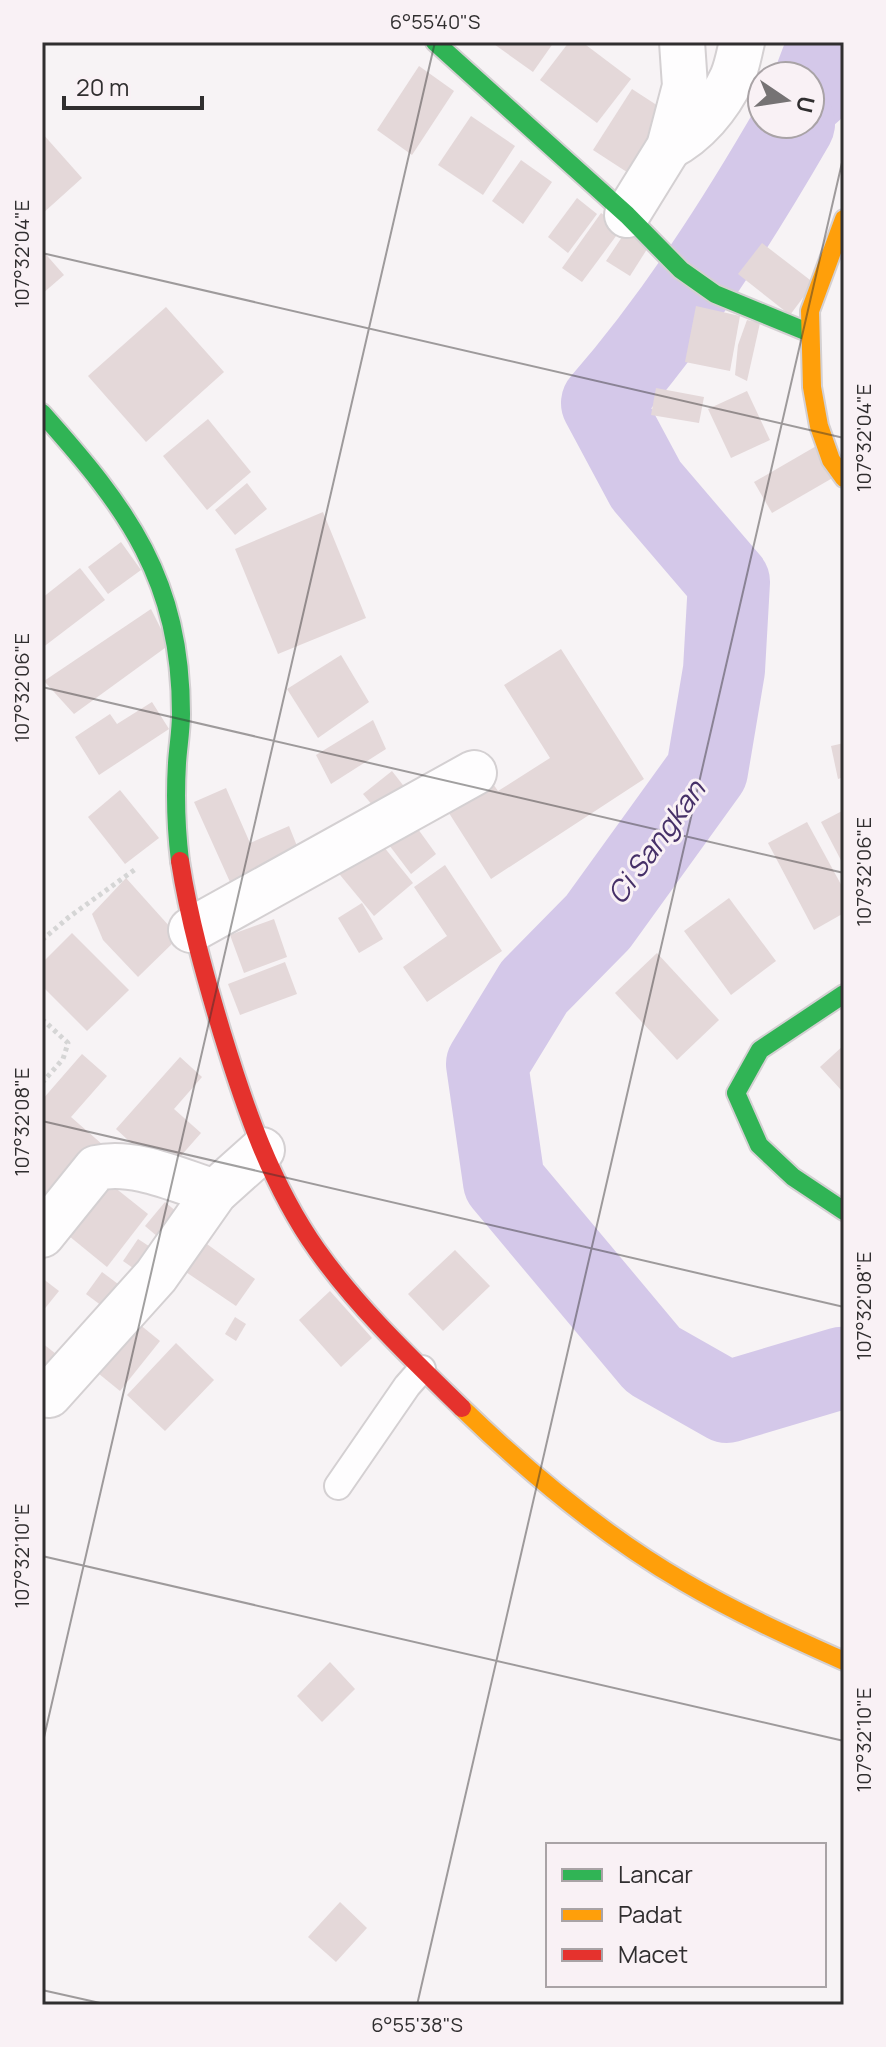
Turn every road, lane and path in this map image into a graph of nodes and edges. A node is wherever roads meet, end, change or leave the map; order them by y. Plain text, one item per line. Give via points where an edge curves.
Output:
1 (435, 42) edge
2 (682, 42) edge
3 (742, 42) edge
4 (669, 147) junction
5 (627, 215) junction
6 (844, 219) edge
7 (810, 333) junction
8 (42, 413) edge
9 (844, 478) edge
10 (474, 773) dead end
11 (179, 842) junction
12 (191, 930) junction
13 (42, 940) edge
14 (844, 994) edge
15 (42, 1019) edge
16 (42, 1083) edge
17 (262, 1150) junction
18 (215, 1192) junction
19 (844, 1211) edge
20 (42, 1235) edge
21 (422, 1369) junction
22 (49, 1395) dead end
23 (338, 1486) dead end
24 (844, 1661) edge

1 - 5 street
2 - 4 street via 685,86
3 - 4 street via 732,79 688,137
4 - 5 street
5 - 7 street via 681,270 715,294
6 - 7 street via 810,311
7 - 9 street via 819,426
8 - 11 street via 99,475 140,533 168,599 179,663
10 - 12 street
11 - 12 street
11 - 13 path
12 - 17 street
14 - 19 street via 760,1050 736,1093 759,1145 793,1177
15 - 16 path via 68,1043 63,1059
17 - 18 street
17 - 21 street via 293,1213 327,1262
18 - 20 street via 133,1167 108,1165 96,1168
18 - 22 street via 156,1276
21 - 23 lane
21 - 24 street via 514,1458 661,1569 754,1621

